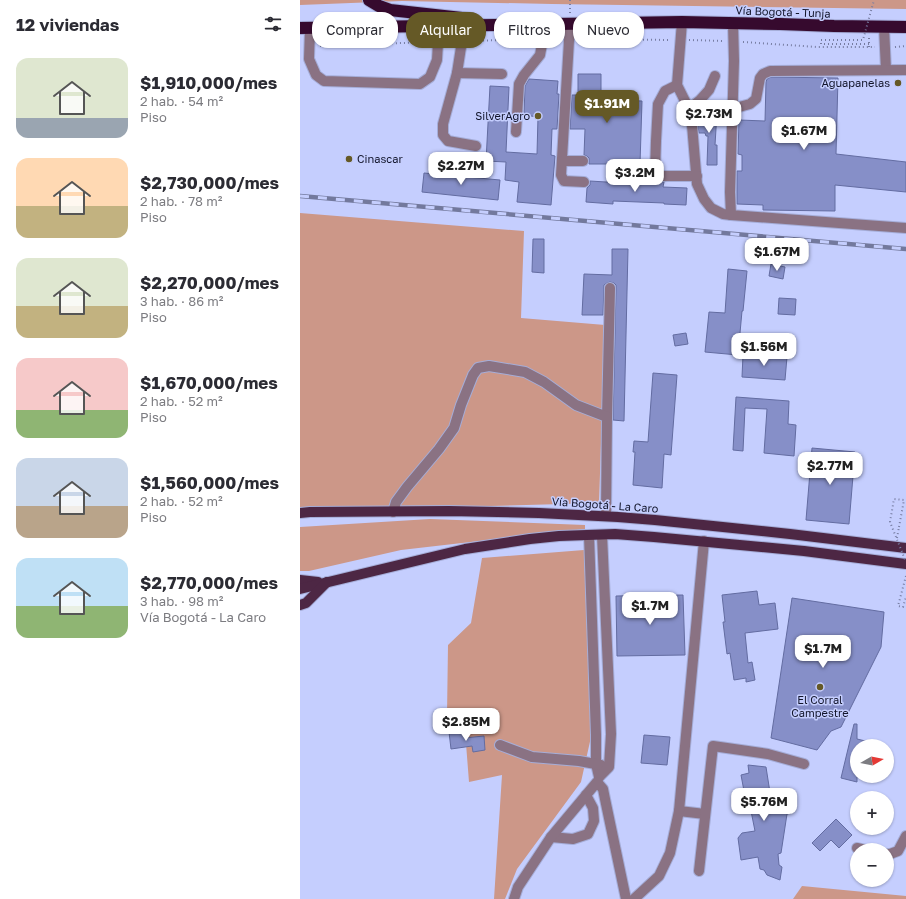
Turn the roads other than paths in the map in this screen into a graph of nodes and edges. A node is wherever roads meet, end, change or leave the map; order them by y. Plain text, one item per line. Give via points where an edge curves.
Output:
1 (369, 0) edge
2 (494, 22) edge
3 (682, 22) junction
4 (733, 23) junction
5 (565, 24) edge
6 (570, 24) junction
7 (406, 26) edge
8 (884, 27) junction
9 (906, 27) edge
10 (305, 28) edge
11 (438, 48) edge
12 (461, 48) edge
13 (541, 48) edge
14 (886, 70) junction
15 (906, 70) edge
16 (457, 73) junction
17 (502, 74) dead end
18 (715, 76) dead end
19 (677, 85) junction
20 (689, 109) junction
21 (732, 109) junction
22 (516, 132) dead end
23 (476, 146) dead end
24 (562, 161) junction
25 (582, 161) dead end
26 (697, 176) junction
27 (584, 182) dead end
28 (731, 215) junction
29 (906, 228) edge
30 (610, 288) dead end
31 (607, 417) junction
32 (393, 512) junction
33 (303, 514) edge
34 (606, 516) junction
35 (589, 535) junction
36 (602, 535) junction
37 (704, 541) junction
38 (906, 547) edge
39 (906, 563) edge
40 (300, 580) edge
41 (326, 582) junction
42 (300, 587) edge
43 (300, 596) edge
44 (300, 605) edge
45 (500, 745) dead end
46 (596, 764) junction
47 (804, 764) dead end
48 (586, 795) junction
49 (679, 812) junction
50 (705, 814) junction
51 (906, 836) edge
52 (551, 837) junction
53 (894, 852) edge
54 (699, 871) dead end
55 (514, 899) edge
56 (626, 899) edge
57 (634, 899) edge

1 - 2 highway via 390,10
3 - 4 highway, Vía Bogotá - Tunja
3 - 6 highway, Vía Bogotá - Tunja
3 - 19 street
4 - 8 highway, Vía Bogotá - Tunja
4 - 21 street
5 - 6 highway, Vía Bogotá - Tunja
6 - 24 street
7 - 10 highway, Vía Bogotá - Tunja
8 - 9 highway, Vía Bogotá - Tunja
8 - 14 street
10 - 11 street via 310,46 309,59 316,75 324,81 420,84 430,77 437,60
12 - 16 street
13 - 22 street via 540,55 519,84
14 - 15 street
14 - 21 street via 770,71 760,78 756,99 750,104
16 - 17 street
16 - 23 street via 443,124 443,135 448,141
18 - 20 street via 709,90
19 - 20 street
19 - 26 street via 664,91 658,104 656,173 659,176
20 - 26 street
21 - 28 street
24 - 25 street
24 - 27 street via 561,175 564,181
26 - 28 street via 697,184 711,208
28 - 29 street
30 - 31 street
31 - 32 street via 576,405 525,372 490,366 478,368 461,405 454,428 396,502
31 - 34 street
32 - 33 main road, Vía Bogotá - La Caro
32 - 34 main road, Vía Bogotá - La Caro via 449,511
34 - 38 main road, Vía Bogotá - La Caro
35 - 36 main road
35 - 41 main road via 530,539 465,548
35 - 46 street
36 - 37 main road
36 - 46 street via 611,734 609,767 599,777
37 - 39 main road
37 - 49 street
40 - 41 main road
41 - 42 main road
41 - 43 main road
41 - 44 main road via 306,603
45 - 46 street via 532,757
47 - 50 street via 768,754 713,746
48 - 52 street
48 - 52 street via 592,808 594,822 588,834 572,839
48 - 56 street via 597,782 603,789
49 - 50 street
49 - 57 street via 670,853 659,876
50 - 54 street
51 - 53 street via 898,851
52 - 55 street via 518,887

